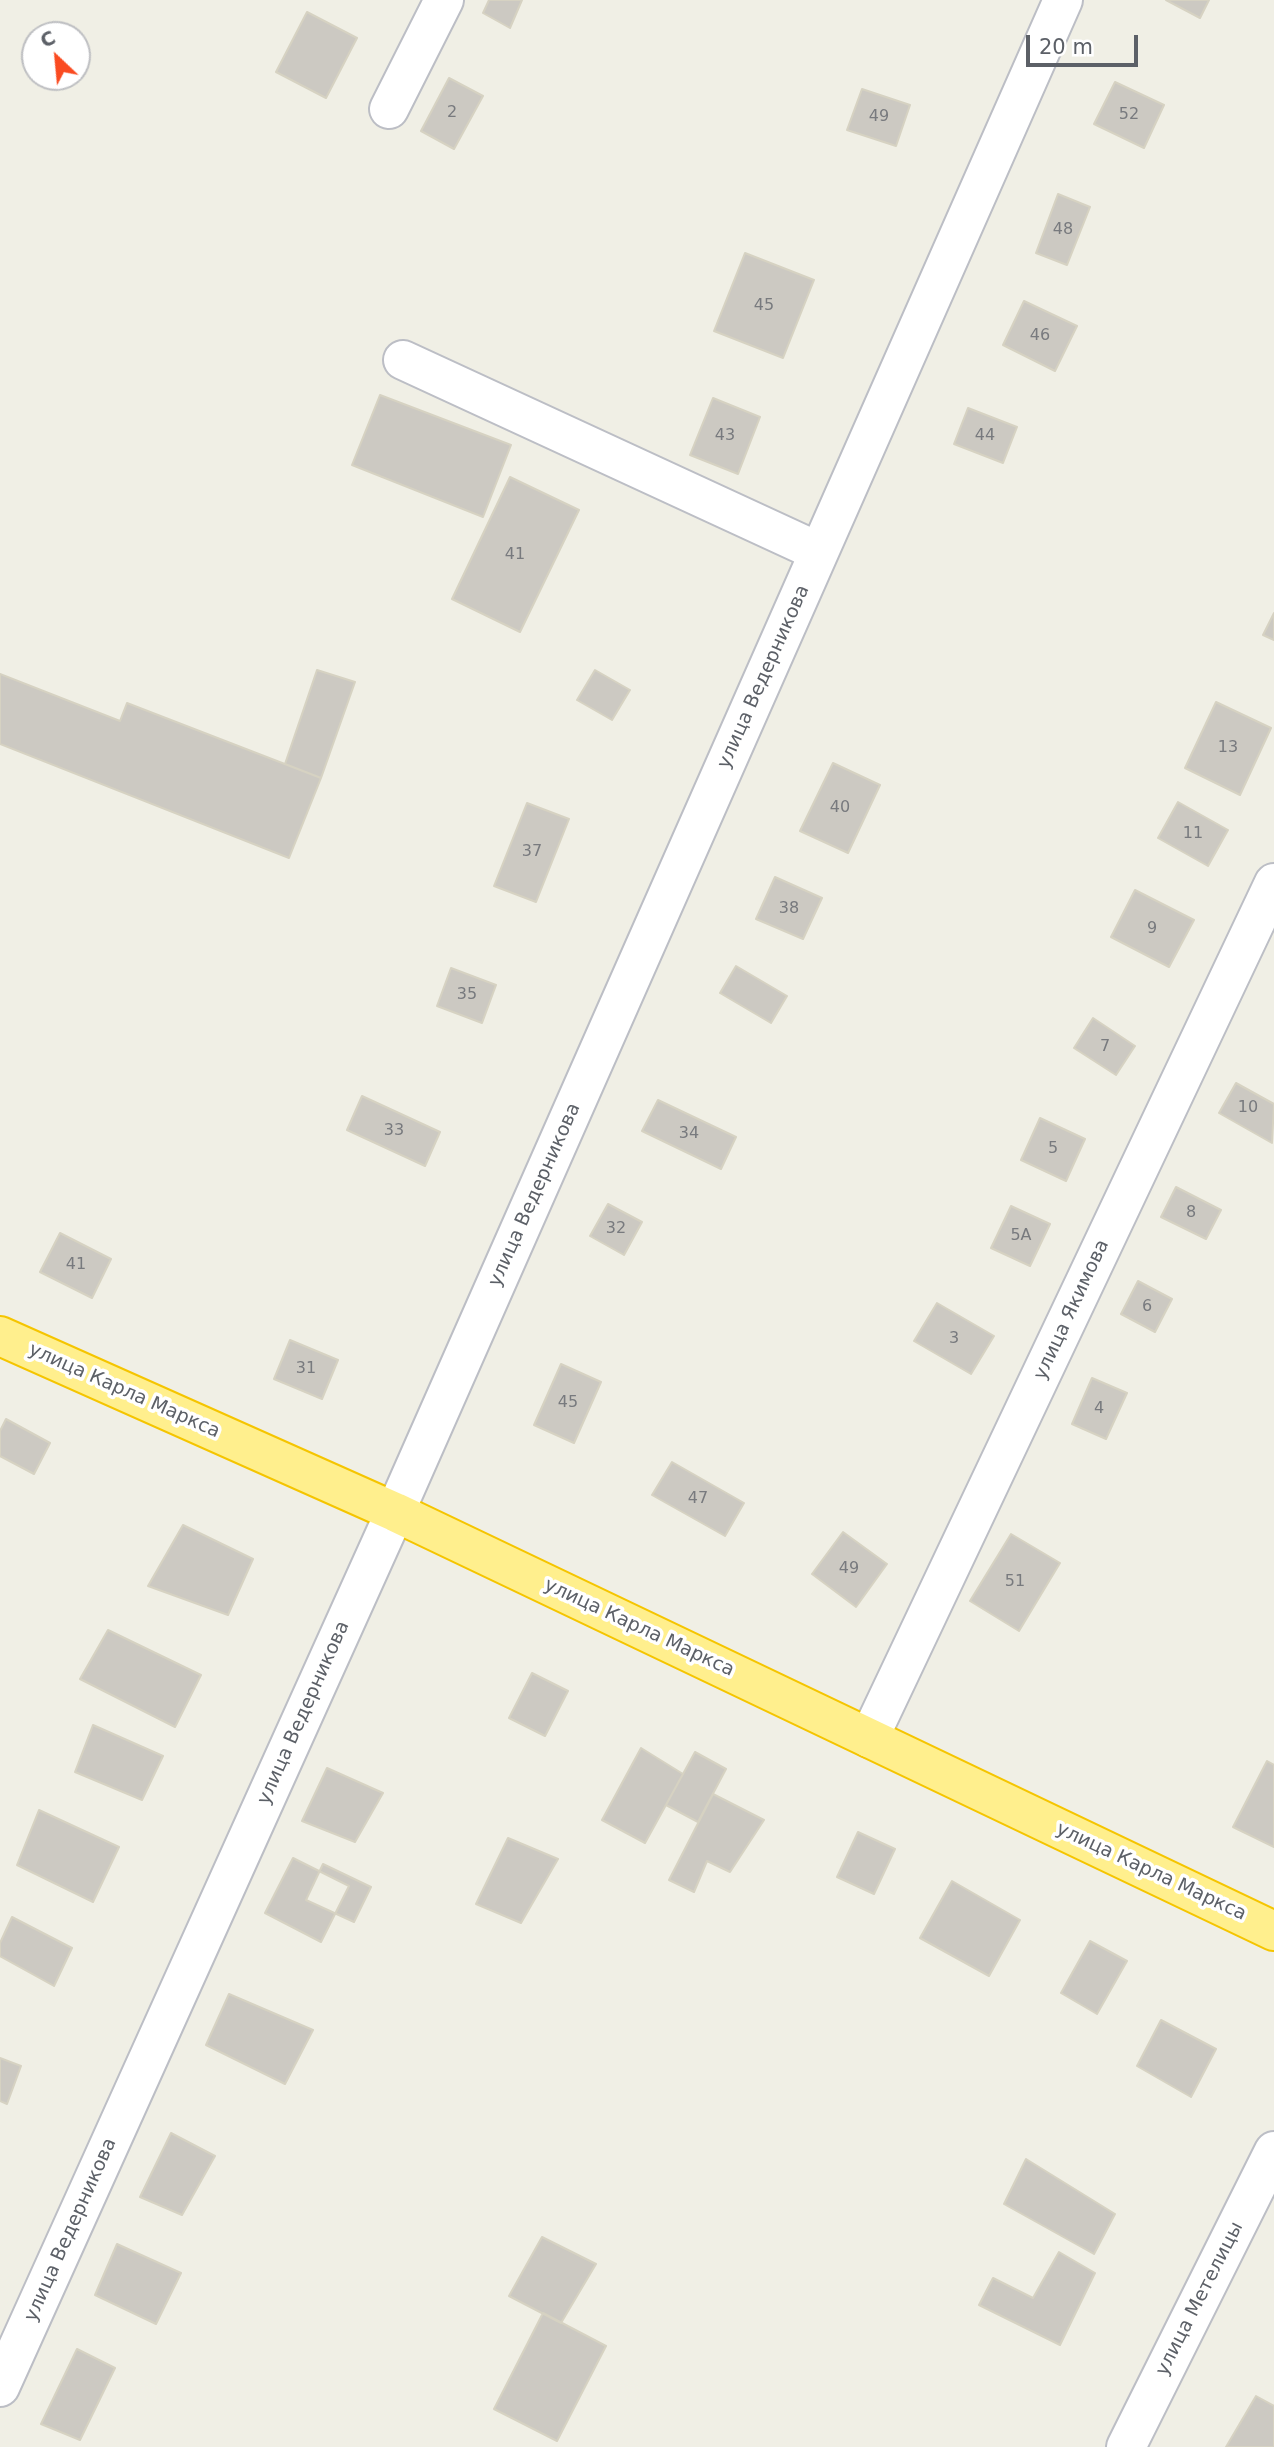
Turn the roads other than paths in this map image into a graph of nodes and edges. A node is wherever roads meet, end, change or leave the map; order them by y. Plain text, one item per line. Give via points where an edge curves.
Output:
1 (444, 0) edge
2 (1063, 0) edge
3 (389, 109) dead end
4 (403, 360) dead end
5 (820, 552) junction
6 (1274, 883) edge
7 (0, 1336) edge
8 (395, 1511) junction
9 (869, 1738) junction
10 (1274, 1931) edge
11 (1274, 2151) edge
12 (0, 2387) edge
13 (1126, 2447) edge

1 - 3 street
2 - 5 street, улица Ведерникова
4 - 5 street
5 - 8 street, улица Ведерникова
6 - 9 street, улица Якимова
7 - 8 highway, улица Карла Маркса
8 - 9 highway, улица Карла Маркса
8 - 12 street, улица Ведерникова
9 - 10 highway, улица Карла Маркса
11 - 13 street, улица Метелицы

